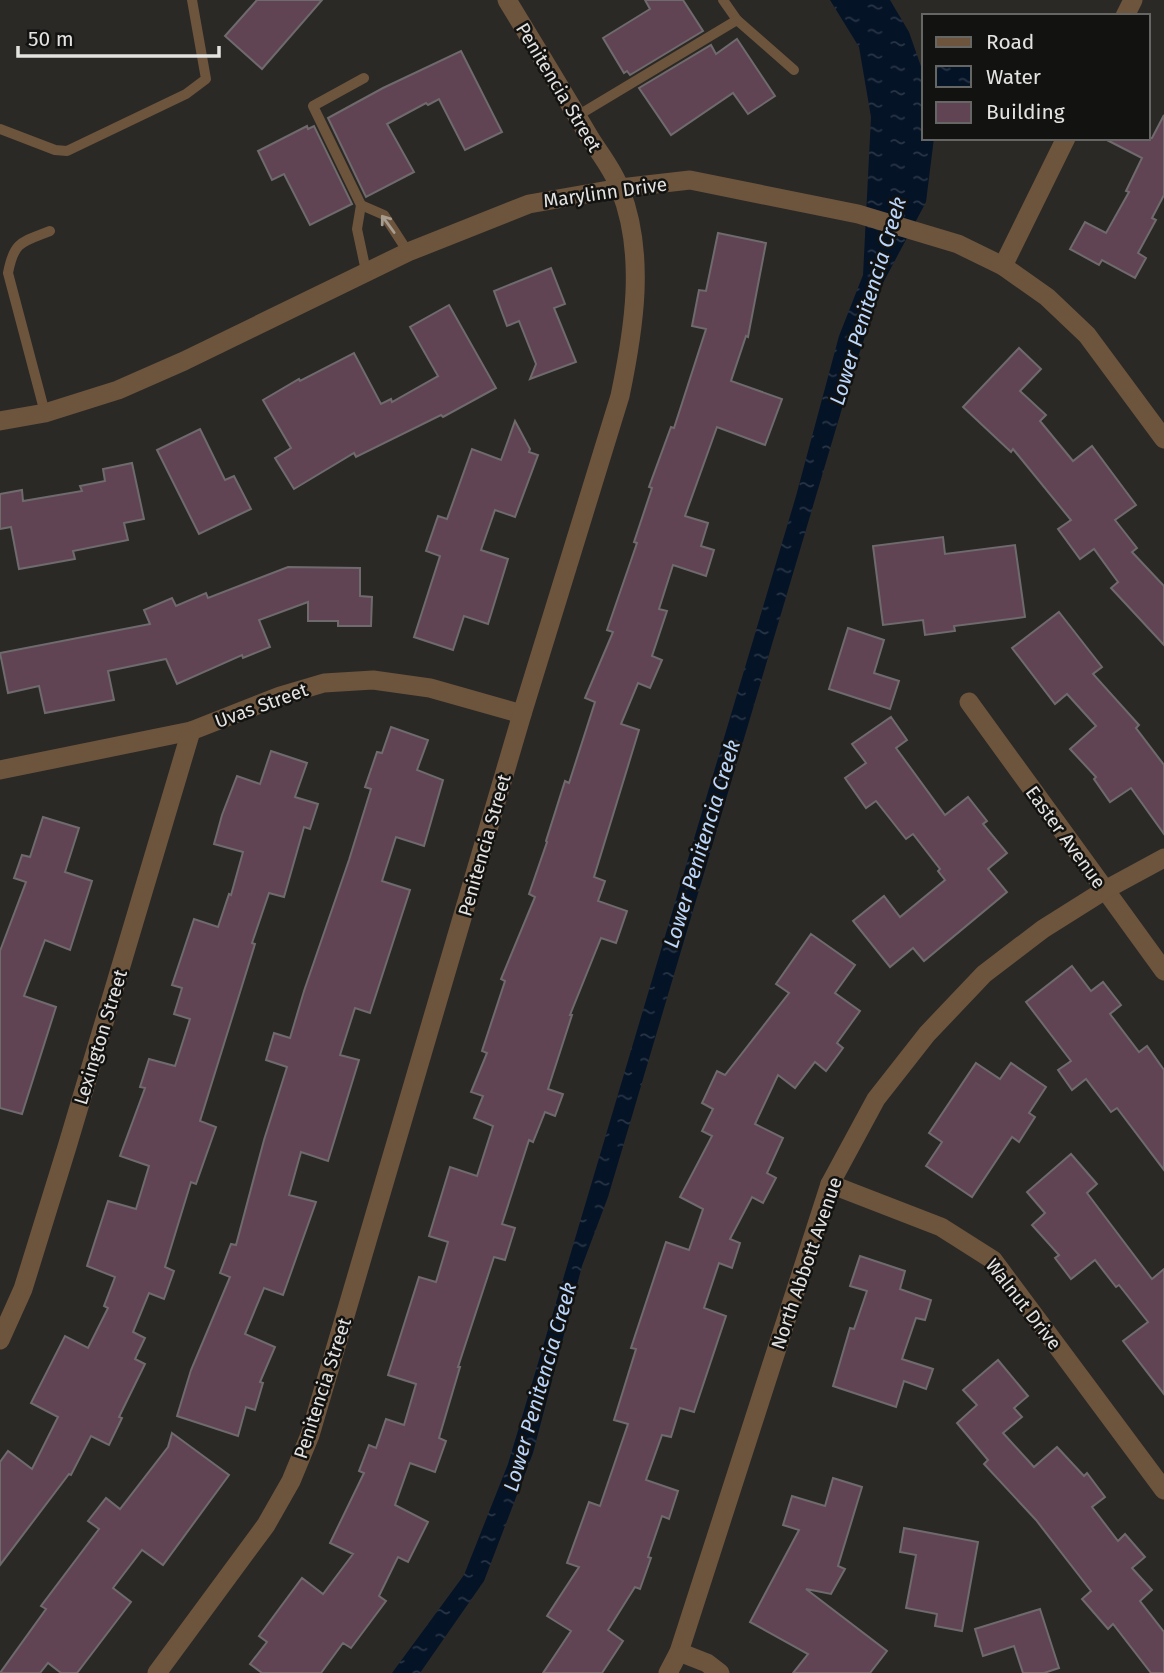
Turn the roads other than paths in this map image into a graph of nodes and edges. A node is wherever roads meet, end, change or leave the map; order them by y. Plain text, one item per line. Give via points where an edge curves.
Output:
1 (192, 0) edge
2 (507, 0) edge
3 (723, 0) edge
4 (737, 20) junction
5 (794, 70) dead end
6 (363, 78) dead end
7 (577, 116) junction
8 (0, 128) edge
9 (1065, 140) edge
10 (620, 188) junction
11 (361, 205) junction
12 (50, 231) dead end
13 (408, 252) junction
14 (1003, 266) junction
15 (366, 271) junction
16 (46, 413) junction
17 (0, 421) edge
18 (1164, 439) edge
19 (969, 702) dead end
20 (522, 714) junction
21 (191, 731) junction
22 (0, 770) edge
23 (1164, 858) edge
24 (1105, 890) junction
25 (1164, 971) edge
26 (830, 1184) junction
27 (0, 1340) edge
28 (1164, 1490) edge
29 (679, 1652) junction
30 (157, 1673) edge
31 (668, 1673) edge
32 (720, 1673) edge

1 - 8 lane via 206,79 186,94 67,151
2 - 7 street, Penitencia Street
3 - 4 lane
4 - 5 lane
4 - 7 lane
6 - 11 lane via 313,106
7 - 10 street, Penitencia Street
9 - 14 street
10 - 13 street, Marylinn Drive via 528,204
10 - 14 street, Marylinn Drive via 690,180 859,214 958,244
10 - 20 street, Penitencia Street via 631,229 634,274 628,357
13 -> 11 lane via 384,215
11 - 15 lane via 357,229
12 - 16 lane via 22,242 12,254 8,272
13 - 15 street, Marylinn Drive
14 - 18 street, Marylinn Drive via 1047,297 1087,335
15 - 16 street, Marylinn Drive via 129,385
16 - 17 street, Marylinn Drive
19 - 24 street, Easter Avenue
20 - 21 street, Uvas Street via 430,688 373,680 324,683 291,692
20 - 30 street, Penitencia Street via 310,1435 266,1525
21 - 22 street, Uvas Street
21 - 27 street, Lexington Street via 23,1289
23 - 24 street, North Abbott Avenue
24 - 25 street, Easter Avenue
24 - 26 street, North Abbott Avenue via 984,974 927,1034 876,1099
26 - 28 street, Walnut Drive via 941,1227 993,1260
26 - 29 street, North Abbott Avenue
29 - 31 street, North Abbott Avenue
29 - 32 street

